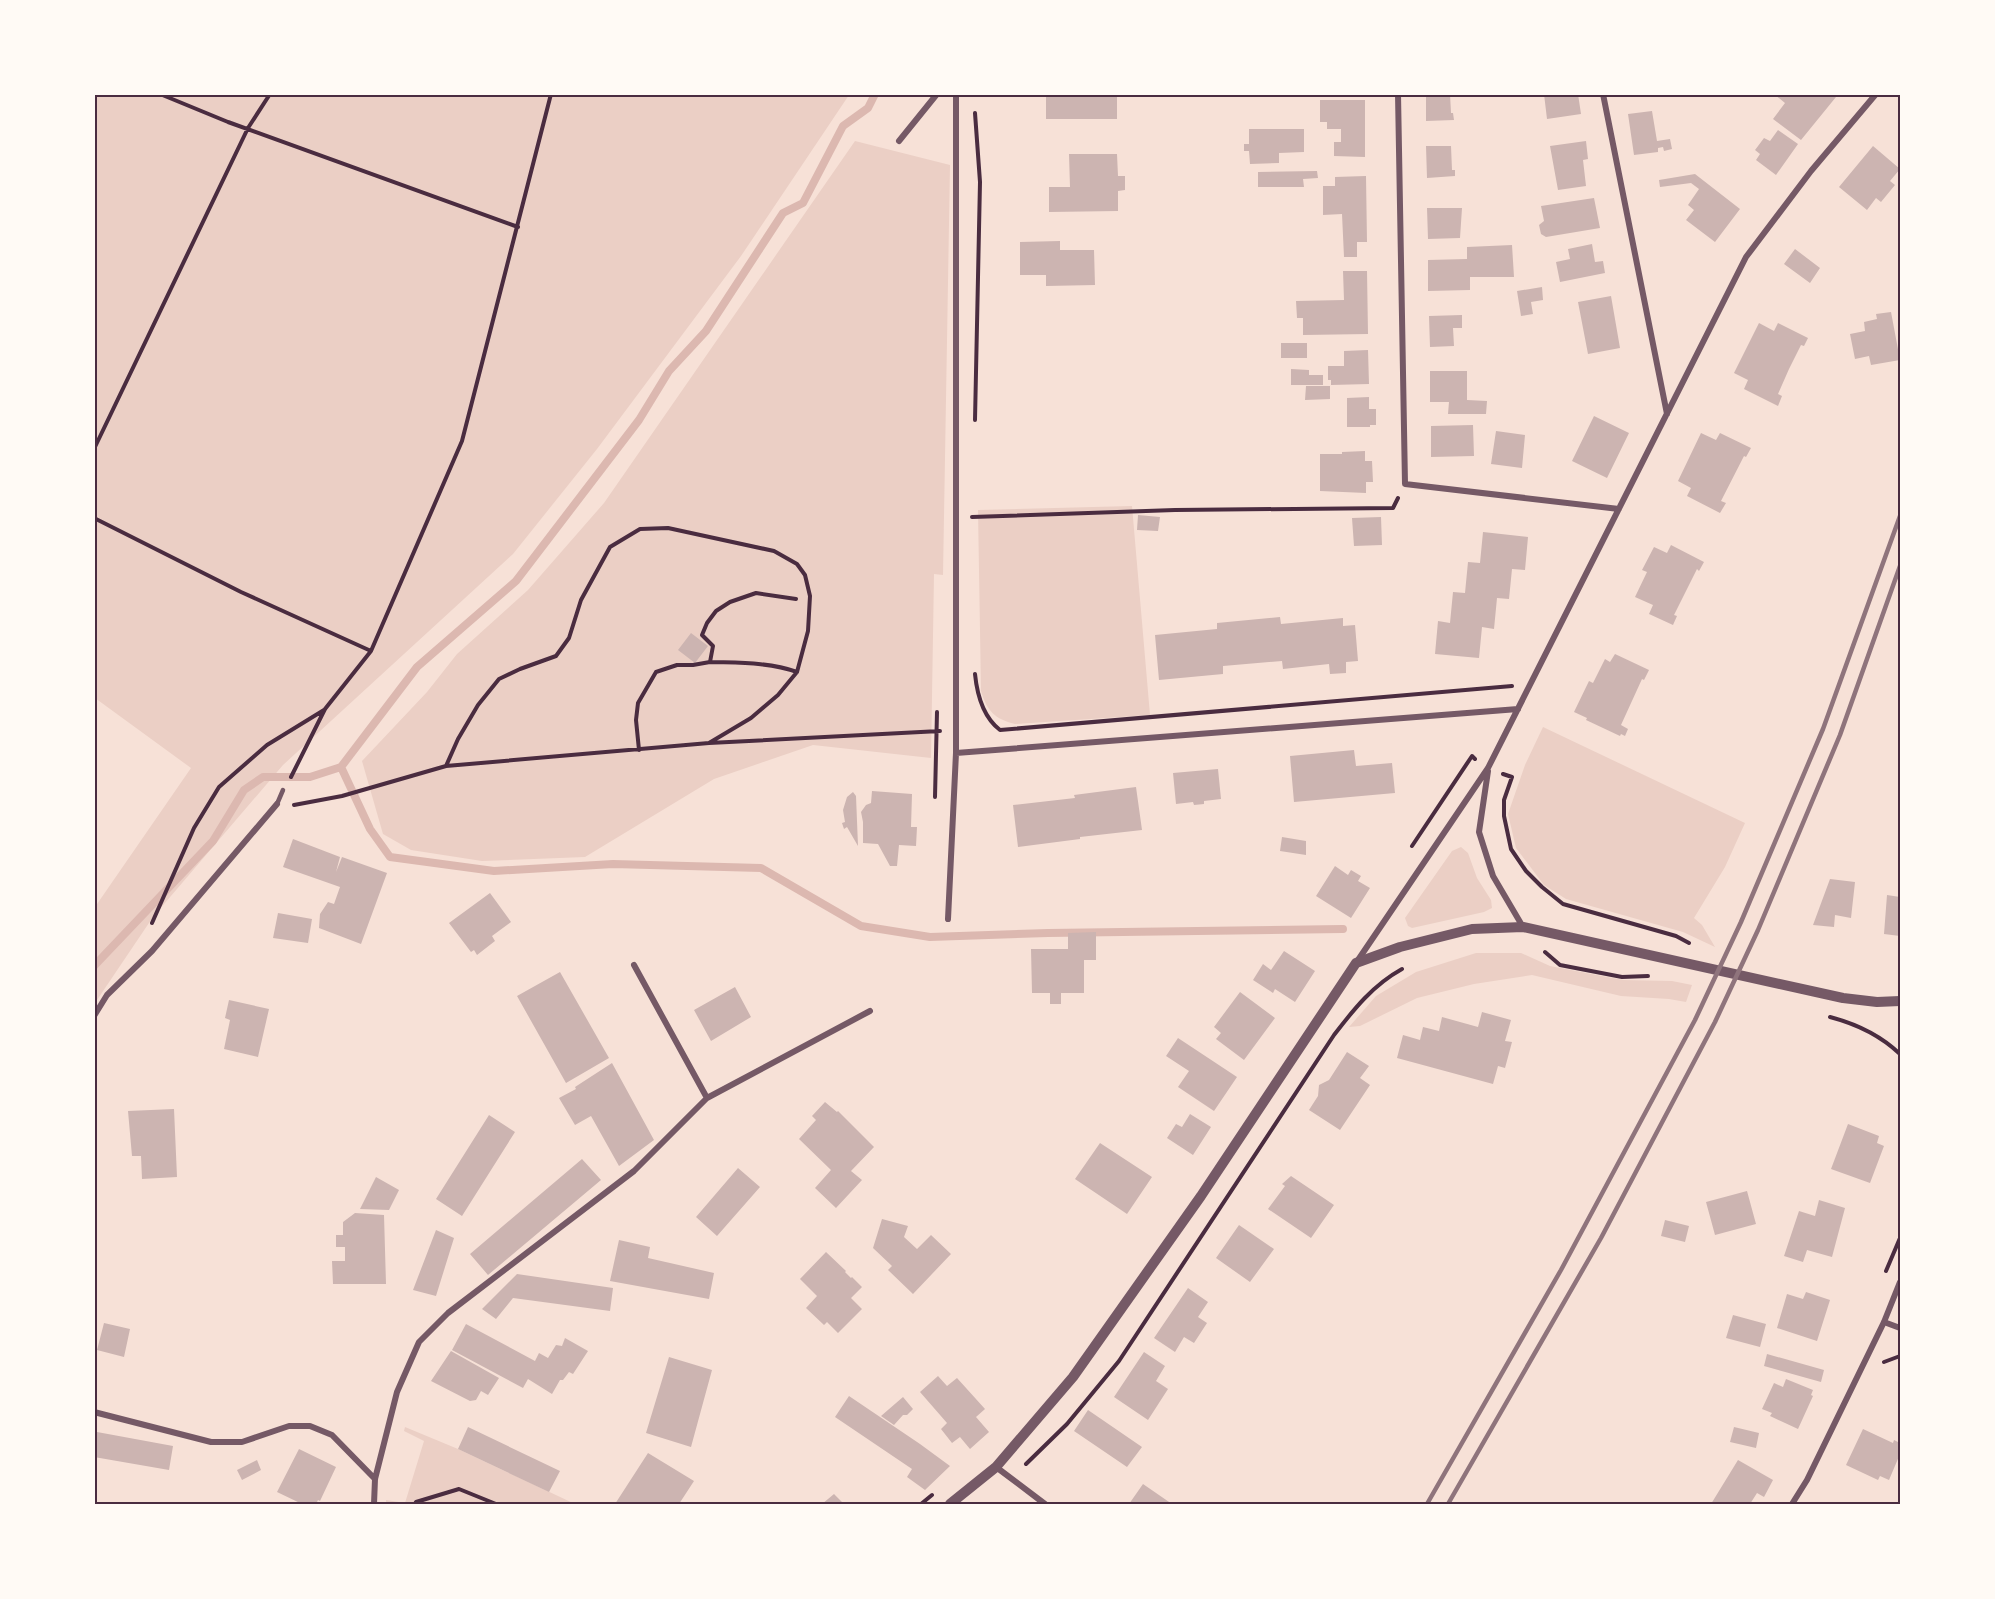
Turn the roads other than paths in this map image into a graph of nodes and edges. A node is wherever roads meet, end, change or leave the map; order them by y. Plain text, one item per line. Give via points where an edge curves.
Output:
1 (937, 94) edge
2 (956, 94) edge
3 (1398, 94) edge
4 (1603, 94) edge
5 (1876, 94) edge
6 (899, 141) dead end
7 (1668, 414) junction
8 (1619, 509) junction
9 (1518, 709) junction
10 (956, 753) junction
11 (1488, 768) junction
12 (283, 790) road end
13 (277, 804) joint
14 (948, 919) dead end
15 (1523, 927) junction
16 (1356, 963) junction
17 (634, 965) dead end
18 (1900, 1001) edge
19 (870, 1011) dead end
20 (94, 1016) edge
21 (707, 1098) junction
22 (1900, 1282) edge
23 (1884, 1322) junction
24 (1900, 1328) edge
25 (94, 1412) edge
26 (996, 1467) junction
27 (375, 1479) junction
28 (374, 1504) edge
29 (950, 1504) edge
30 (1045, 1504) edge
31 (1792, 1504) edge

1 - 6 street
2 - 10 street
3 - 8 street via 1405,484
4 - 7 street
5 - 7 street via 1746,257
7 - 8 street
8 - 9 street
9 - 10 street
9 - 11 street
10 - 14 street
11 - 15 street via 1479,832 1493,876
11 - 16 street
12 - 13 lane
13 - 20 street via 152,951 107,995
15 - 16 street via 1472,929
15 - 18 street via 1843,998
16 - 26 street via 1201,1196 1073,1377
17 - 21 street
19 - 21 street
21 - 27 street via 634,1171 448,1313 419,1342 397,1392
22 - 23 street
23 - 24 street
23 - 31 street
25 - 27 street via 211,1442 242,1442 289,1426 310,1426 332,1435
26 - 29 street
26 - 30 street
27 - 28 street

